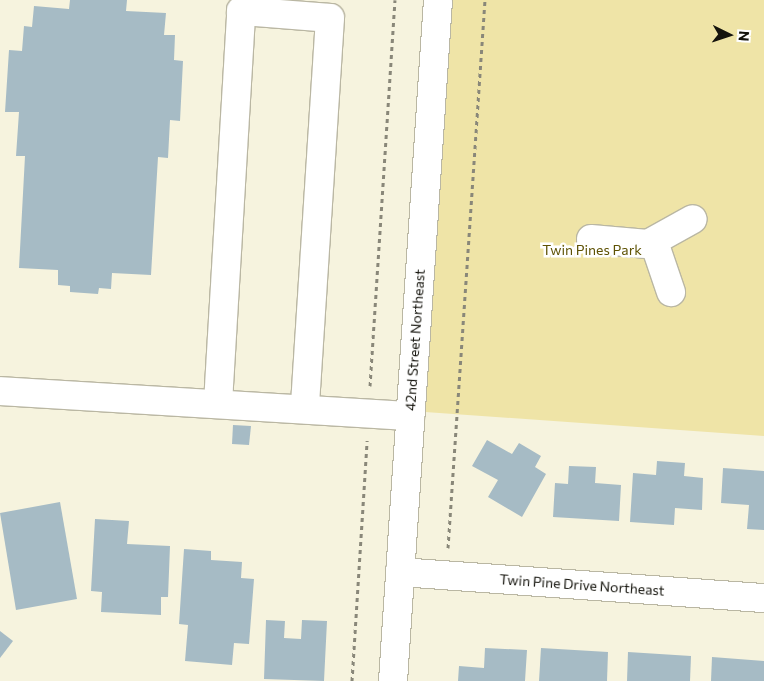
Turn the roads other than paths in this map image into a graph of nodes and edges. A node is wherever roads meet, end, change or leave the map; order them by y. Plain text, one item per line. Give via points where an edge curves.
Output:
1 (438, 0) edge
2 (693, 219) dead end
3 (591, 239) dead end
4 (654, 242) junction
5 (671, 292) dead end
6 (0, 391) edge
7 (218, 403) junction
8 (305, 409) junction
9 (410, 416) junction
10 (400, 572) junction
11 (764, 598) edge
12 (393, 681) edge

1 - 9 main road, 42nd Street Northeast
2 - 4 main road
3 - 4 main road
4 - 5 main road
6 - 7 main road
7 - 8 main road
7 - 8 main road via 241,11 330,18
8 - 9 main road
9 - 10 main road, 42nd Street Northeast
10 - 11 main road, Twin Pine Drive Northeast
10 - 12 main road, 42nd Street Northeast

